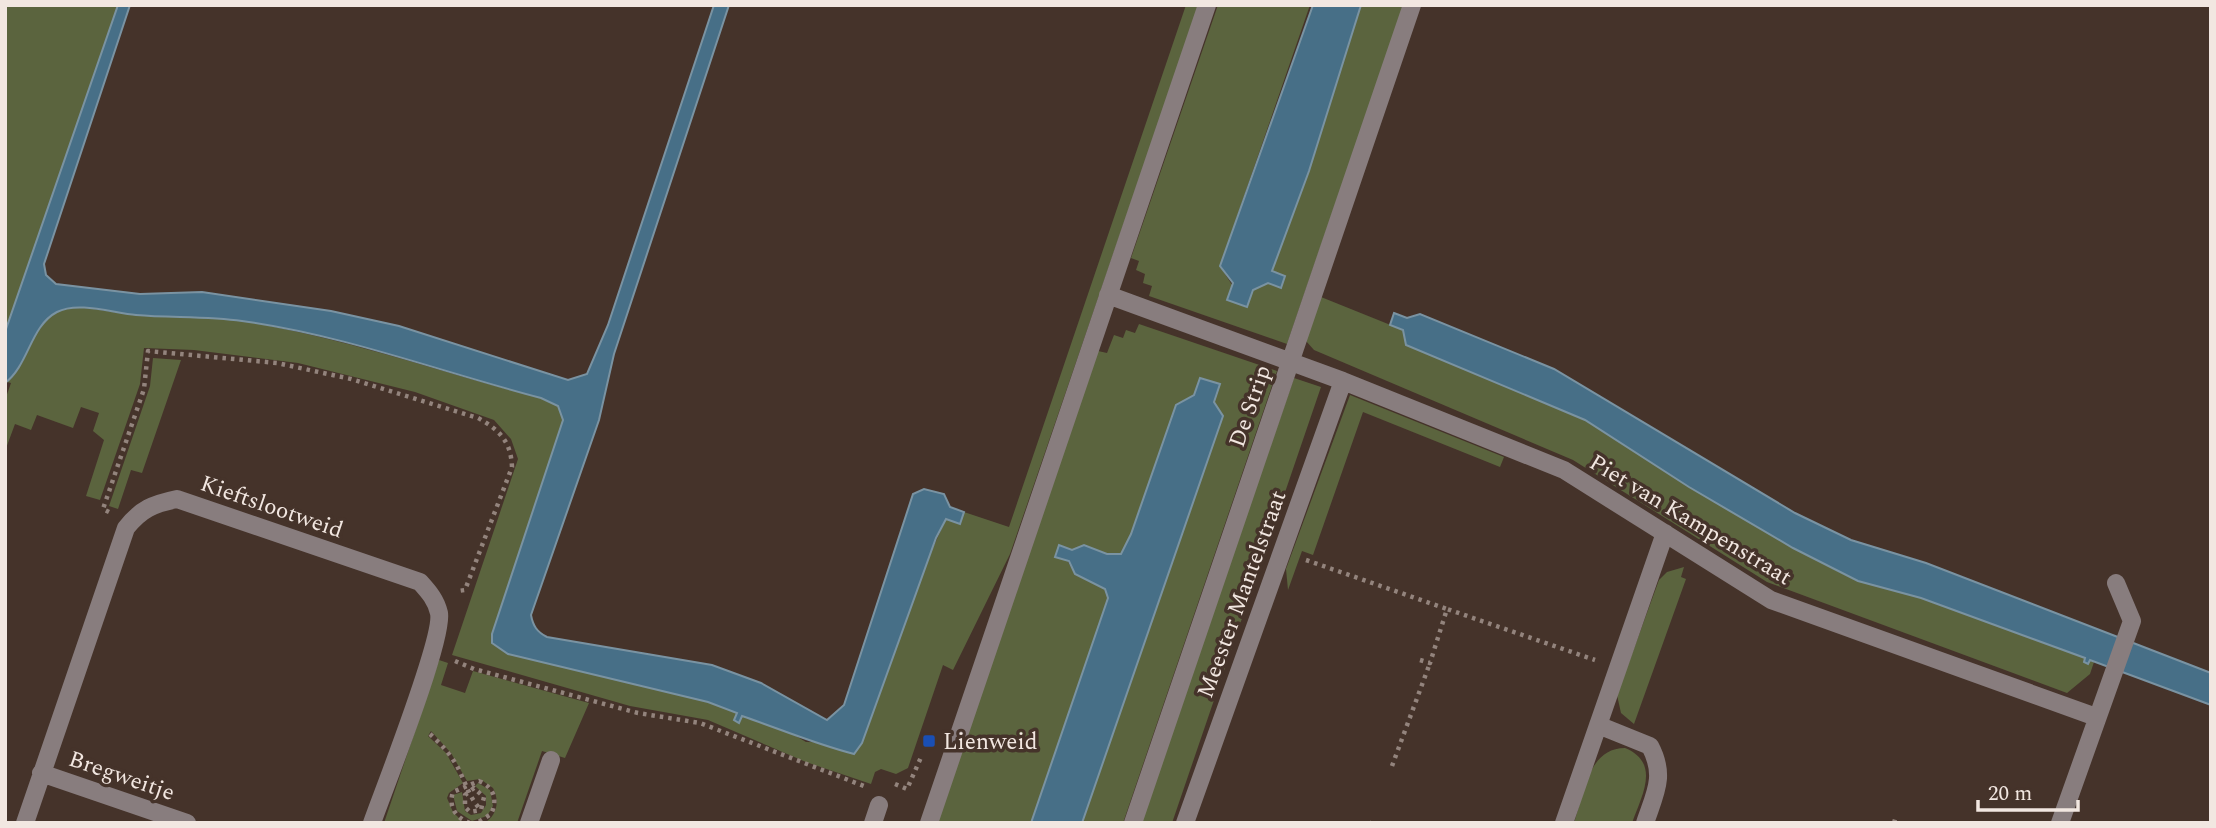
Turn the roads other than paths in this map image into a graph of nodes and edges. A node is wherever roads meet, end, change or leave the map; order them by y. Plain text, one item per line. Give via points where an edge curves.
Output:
1 (1208, 5) edge
2 (1412, 5) edge
3 (1108, 295) junction
4 (1290, 363) junction
5 (1343, 381) junction
6 (1665, 533) junction
7 (2116, 583) dead end
8 (2096, 717) junction
9 (1598, 725) junction
10 (551, 760) dead end
11 (41, 773) junction
12 (25, 823) edge
13 (187, 823) edge
14 (372, 823) edge
15 (529, 823) edge
16 (929, 823) edge
17 (1133, 823) edge
18 (1185, 823) edge
19 (1564, 823) edge
20 (1645, 823) edge
21 (2060, 823) edge

1 - 3 street
2 - 4 street, De Strip
3 - 4 street, Piet van Kampenstraat
3 - 16 street
4 - 5 street, Piet van Kampenstraat
4 - 17 street, De Strip
5 - 6 street, Piet van Kampenstraat via 1564,470
5 - 18 street, Meester Mantelstraat
6 - 8 street, Piet van Kampenstraat via 1771,600
6 - 9 street
7 - 8 street via 2132,621
8 - 21 street
9 - 19 street
9 - 20 street via 1650,746 1659,762 1659,781
10 - 15 street
11 - 12 street
11 - 13 street, Bregweitje
11 - 14 street, Kieftslootweid via 126,528 153,504 177,499 420,582 434,597 440,616 432,651

